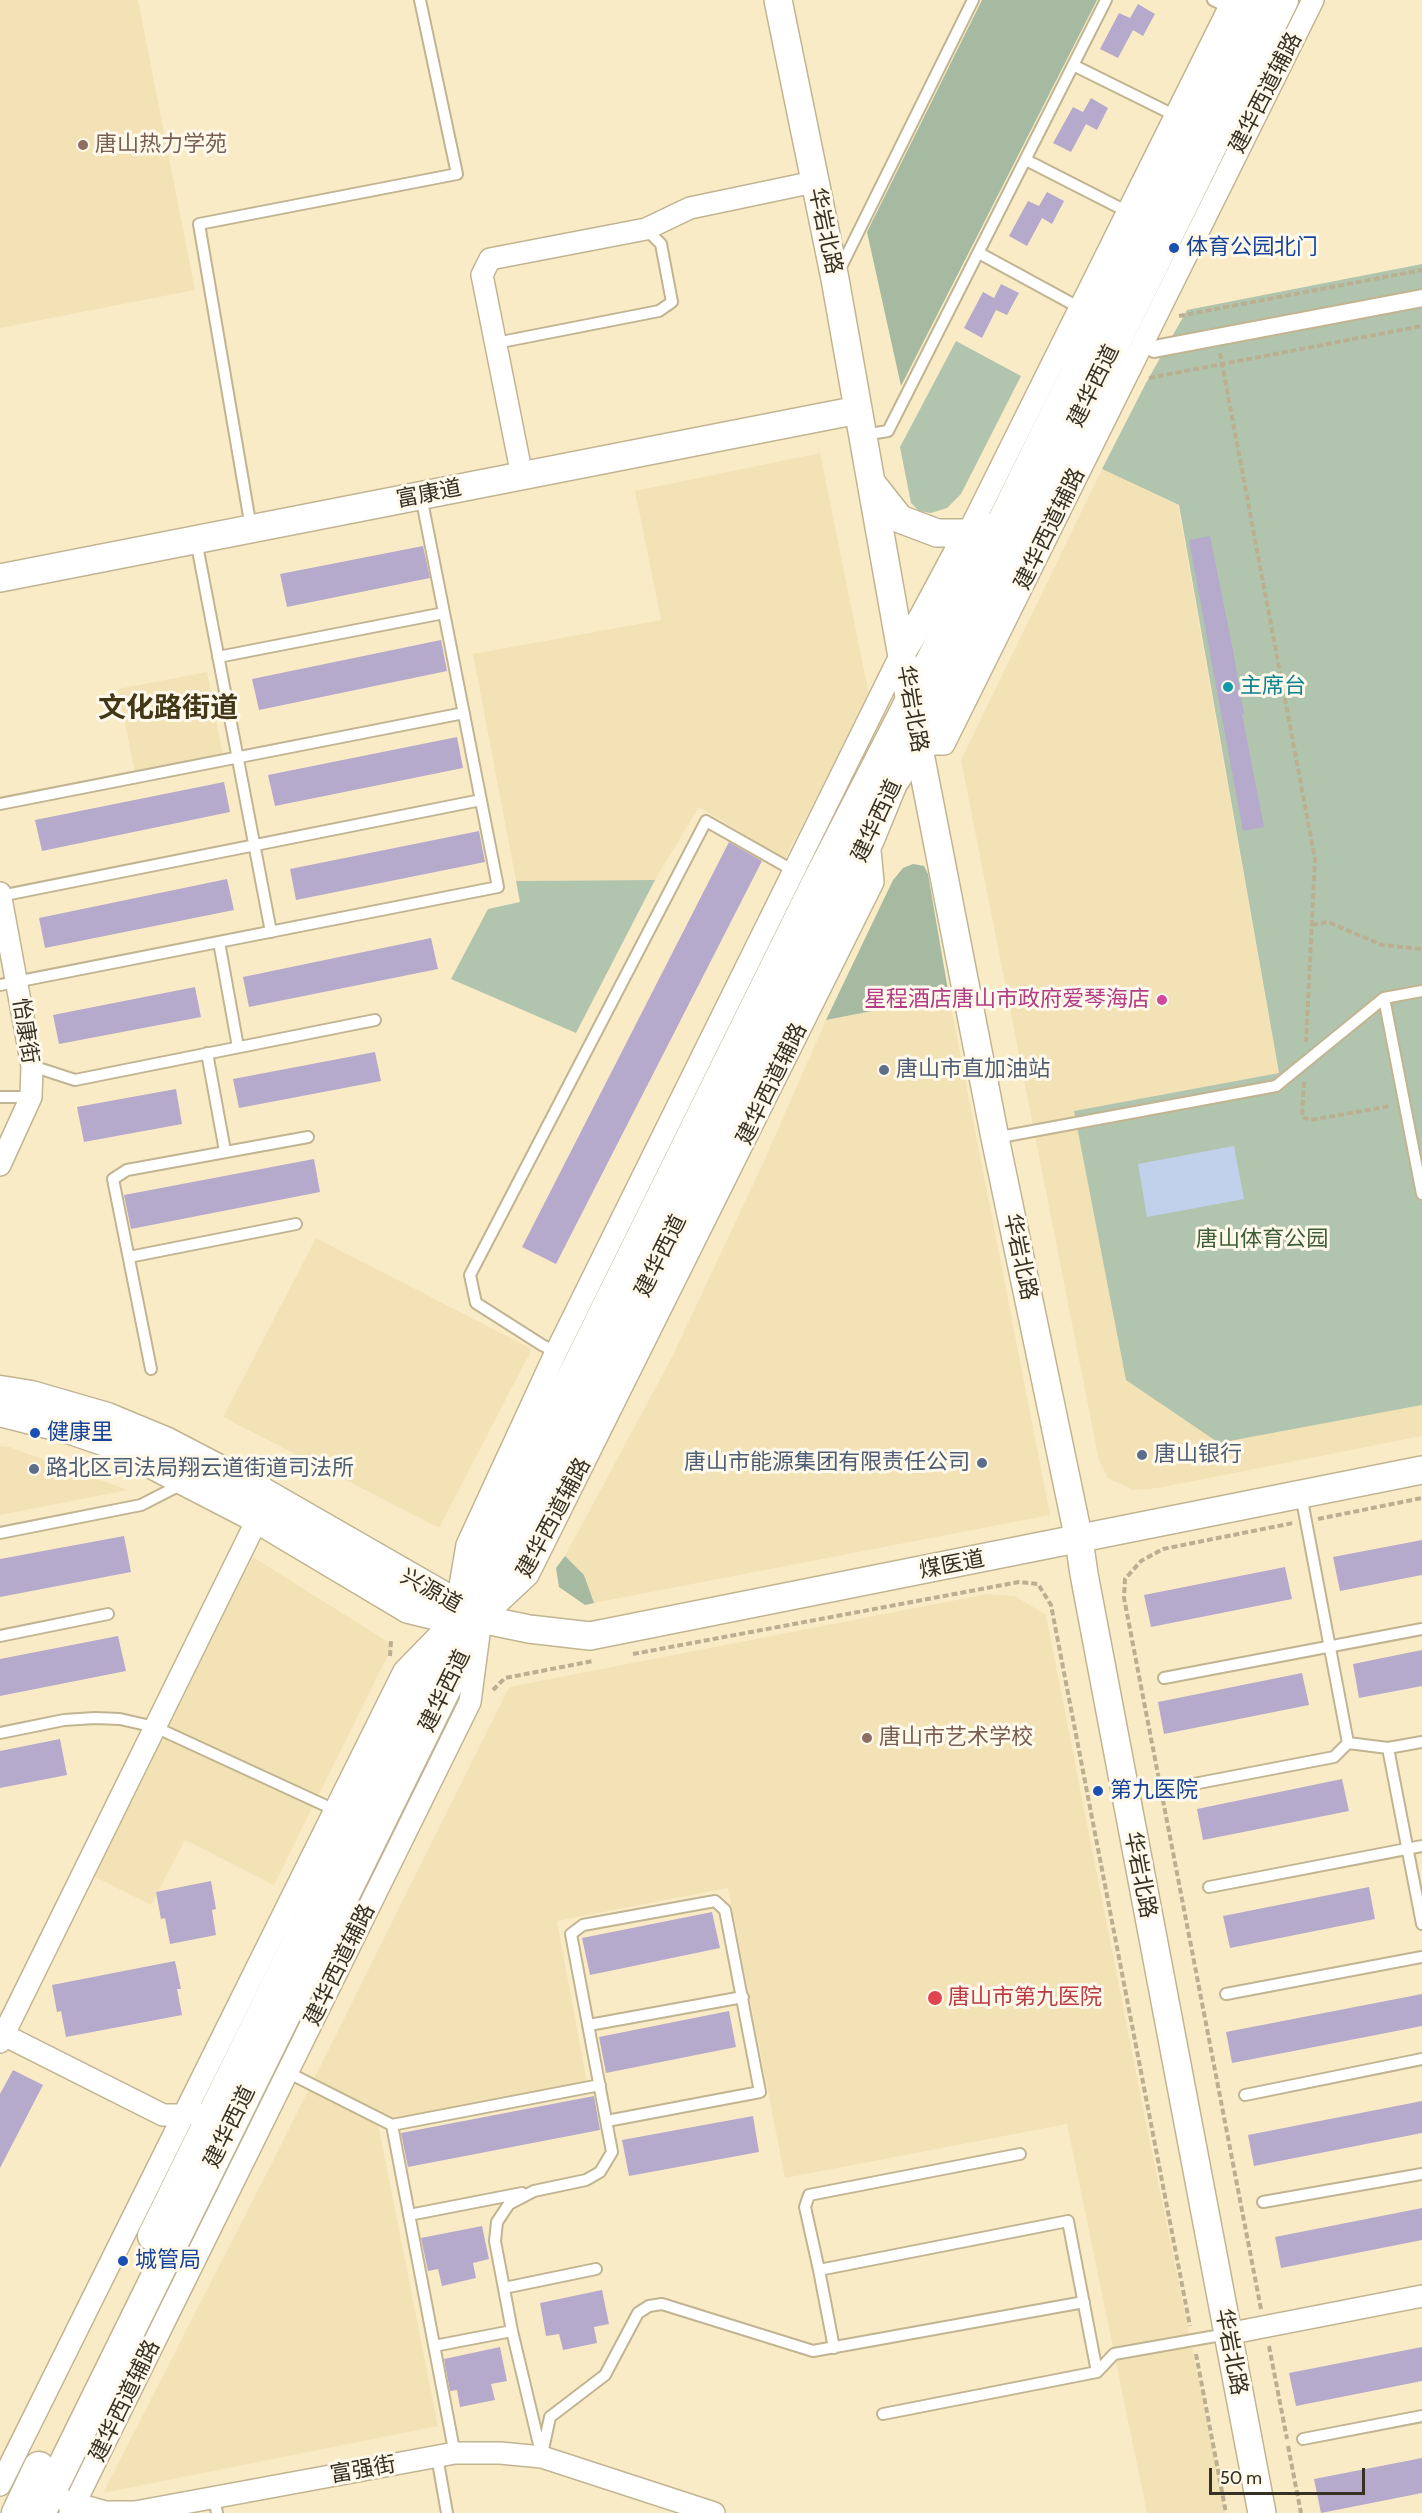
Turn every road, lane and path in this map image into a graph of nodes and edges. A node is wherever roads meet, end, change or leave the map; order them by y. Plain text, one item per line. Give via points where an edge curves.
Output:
1 (420, 0) edge
2 (778, 0) edge
3 (973, 0) edge
4 (1106, 0) edge
5 (1259, 0) edge
6 (1283, 0) edge
7 (1313, 0) edge
8 (1225, 3) edge
9 (1073, 65) junction
10 (1176, 116) junction
11 (1026, 160) junction
12 (814, 182) junction
13 (1128, 212) junction
14 (646, 229) junction
15 (979, 253) junction
16 (1422, 270) edge
17 (835, 279) junction
18 (1422, 298) edge
19 (1080, 308) junction
20 (1170, 318) dead end
21 (1422, 326) edge
22 (1217, 337) junction
23 (496, 343) junction
24 (1154, 349) dead end
25 (1222, 364) junction
26 (1139, 380) dead end
27 (861, 423) junction
28 (522, 476) junction
29 (873, 485) junction
30 (421, 495) junction
31 (1001, 525) junction
32 (251, 528) junction
33 (968, 533) junction
34 (196, 539) junction
35 (0, 578) edge
36 (444, 613) junction
37 (902, 652) junction
38 (218, 657) junction
39 (910, 702) junction
40 (464, 714) junction
41 (918, 744) junction
42 (237, 758) junction
43 (481, 800) junction
44 (0, 804) edge
45 (254, 845) junction
46 (806, 877) junction
47 (0, 895) edge
48 (1312, 925) junction
49 (271, 932) junction
50 (219, 942) junction
51 (1422, 949) edge
52 (8, 983) edge
53 (1422, 991) edge
54 (1384, 998) junction
55 (375, 1020) dead end
56 (238, 1047) junction
57 (207, 1053) junction
58 (1305, 1062) junction
59 (32, 1066) junction
60 (1389, 1095) dead end
61 (0, 1097) edge
62 (31, 1097) junction
63 (308, 1137) dead end
64 (995, 1138) junction
65 (225, 1152) junction
66 (0, 1165) edge
67 (1422, 1194) edge
68 (296, 1224) dead end
69 (129, 1257) junction
70 (568, 1357) junction
71 (152, 1369) dead end
72 (0, 1391) edge
73 (0, 1411) edge
74 (1422, 1470) edge
75 (186, 1481) junction
76 (1301, 1494) junction
77 (1422, 1498) edge
78 (258, 1518) junction
79 (1306, 1521) junction
80 (0, 1533) edge
81 (1079, 1540) junction
82 (108, 1614) dead end
83 (464, 1614) junction
84 (1422, 1629) edge
85 (0, 1636) edge
86 (1330, 1646) junction
87 (622, 1656) dead end
88 (599, 1660) dead end
89 (1164, 1678) dead end
90 (491, 1695) dead end
91 (156, 1727) junction
92 (0, 1733) edge
93 (1422, 1742) edge
94 (1348, 1743) junction
95 (1388, 1748) junction
96 (1183, 1786) dead end
97 (335, 1810) junction
98 (1422, 1846) edge
99 (1407, 1848) junction
100 (1209, 1887) dead end
101 (1422, 1924) edge
102 (1422, 1957) edge
103 (1226, 1994) dead end
104 (742, 1997) junction
105 (589, 2025) junction
106 (2, 2038) edge
107 (1422, 2060) edge
108 (287, 2072) junction
109 (600, 2085) junction
110 (1245, 2095) dead end
111 (217, 2104) junction
112 (183, 2115) junction
113 (607, 2121) junction
114 (392, 2125) junction
115 (1020, 2154) dead end
116 (1422, 2174) edge
117 (534, 2191) junction
118 (1263, 2202) dead end
119 (409, 2216) junction
120 (596, 2268) dead end
121 (819, 2270) junction
122 (504, 2288) junction
123 (1422, 2296) edge
124 (1084, 2302) junction
125 (1265, 2327) junction
126 (512, 2331) junction
127 (1227, 2334) junction
128 (1193, 2340) junction
129 (434, 2346) junction
130 (834, 2348) junction
131 (1097, 2372) junction
132 (884, 2414) dead end
133 (1422, 2416) edge
134 (1304, 2439) dead end
135 (449, 2458) junction
136 (539, 2461) junction
137 (0, 2485) edge
138 (64, 2508) edge
139 (216, 2508) edge
140 (17, 2513) edge
141 (162, 2513) edge
142 (447, 2513) edge
143 (688, 2513) edge
144 (714, 2513) edge
145 (1226, 2513) edge
146 (1262, 2513) edge
147 (1301, 2513) edge

1 - 32 lane via 457,174 198,224
2 - 12 street, 华岩北路
3 - 17 lane
4 - 9 lane
5 - 31 main road, 建华西道
6 - 41 main road, 建华西道
7 - 41 street, 建华西道辅路 via 944,744
8 - 10 street
9 - 10 lane
9 - 11 lane
10 - 13 street
11 - 13 lane
11 - 15 lane
12 - 14 street via 690,208
12 - 17 street, 华岩北路
13 - 19 street
14 - 23 street via 490,260 482,275
14 - 23 lane via 661,244 672,302 659,311
15 - 19 lane
15 - 27 lane via 888,431
16 - 20 path
17 - 27 street, 华岩北路
18 - 22 street
19 - 33 street
21 - 25 path
22 - 24 street
22 - 25 path
23 - 28 street
25 - 26 path
25 - 48 path via 1315,859
27 - 28 street, 富康道
27 - 29 street, 华岩北路
28 - 30 street, 富康道
29 - 33 street via 900,519 938,533
29 - 37 street, 华岩北路
30 - 32 street, 富康道
30 - 36 lane
31 - 33 street
31 - 39 main road, 建华西道
32 - 34 street, 富康道
33 - 37 street
34 - 35 street, 富康道
34 - 38 lane
36 - 38 lane
36 - 40 lane
37 - 39 street, 华岩北路
37 - 46 street
38 - 42 lane
39 - 41 street, 华岩北路
39 - 46 main road, 建华西道
40 - 42 lane
40 - 43 lane
41 - 64 street, 华岩北路
41 - 83 main road, 建华西道 via 892,783 869,839
42 - 44 lane
42 - 45 lane
43 - 45 lane
43 - 49 lane via 498,887
45 - 47 lane
45 - 49 lane
46 - 70 main road, 建华西道
46 - 70 lane via 706,821 470,1275 476,1303
47 - 52 street, 怡康街
48 - 51 path via 1328,922 1382,945
48 - 58 path
49 - 50 lane
50 - 52 lane
50 - 56 lane
52 - 59 street, 怡康街
53 - 54 lane
54 - 58 lane
54 - 67 lane
55 - 56 lane
56 - 57 lane
57 - 59 lane via 75,1080
57 - 65 lane
58 - 60 path via 1302,1117 1311,1120 1391,1106
58 - 64 lane via 1276,1086
59 - 62 street, 怡康街
61 - 62 lane
62 - 66 street, 怡康街
63 - 65 lane
64 - 81 street, 华岩北路
65 - 69 lane via 127,1170 113,1179
68 - 69 lane
69 - 71 lane
70 - 83 main road, 建华西道 via 485,1554
72 - 83 main road, 兴源道 via 107,1418 165,1442 259,1491
73 - 75 main road, 兴源道 via 115,1444
74 - 76 street, 煤医道
75 - 78 main road, 兴源道
75 - 80 lane via 141,1505
76 - 79 lane
76 - 81 street, 煤医道
77 - 79 path
78 - 83 main road, 兴源道 via 409,1608
78 - 91 street
79 - 86 lane
79 - 125 path via 1163,1549 1140,1561 1125,1579 1124,1598
81 - 83 street, 煤医道 via 590,1636 529,1629
81 - 127 street, 华岩北路
82 - 85 lane
83 - 97 street via 404,1671
83 - 108 street, 建华西道辅路 via 470,1701
83 - 111 main road, 建华西道 via 426,1681
83 - 138 main road, 建华西道
84 - 86 lane
86 - 89 lane
86 - 94 lane
87 - 128 path via 1019,1582 1038,1584 1051,1605
88 - 90 path via 505,1678
91 - 92 lane via 95,1718
91 - 97 lane
91 - 106 street
93 - 95 lane
94 - 95 lane
94 - 96 lane via 1334,1757
95 - 99 lane
97 - 112 street
98 - 99 lane
99 - 100 lane
99 - 101 lane
102 - 103 lane
104 - 105 lane
104 - 105 lane via 725,1910 715,1901 583,1925 571,1934
104 - 113 lane via 760,2092
105 - 109 lane
106 - 112 street via 163,2115
107 - 110 lane
108 - 114 lane
108 - 138 street, 建华西道辅路
109 - 113 lane
109 - 114 lane
111 - 112 street
111 - 140 main road, 建华西道
112 - 137 street
113 - 117 lane via 612,2152 600,2172 586,2180
114 - 119 lane
115 - 121 lane via 809,2195 806,2207
116 - 118 lane
117 - 119 lane
117 - 122 lane via 509,2204 496,2222 495,2241
119 - 129 lane
120 - 122 lane
121 - 124 lane via 1068,2221
121 - 130 lane
122 - 126 lane
123 - 125 street
124 - 130 lane
124 - 131 lane
125 - 127 street
125 - 147 path
126 - 129 lane
126 - 136 lane
127 - 128 lane
127 - 146 street, 华岩北路
128 - 131 lane via 1114,2354
128 - 145 path
129 - 135 lane
130 - 136 lane via 813,2351 662,2304 649,2306 638,2313 605,2375 550,2417
131 - 132 lane
133 - 134 lane
135 - 136 street, 富强街
135 - 138 street, 富强街 via 135,2512
135 - 139 street, 富强街
135 - 142 lane
136 - 143 street, 富强街
136 - 144 street, 富强街
139 - 141 street, 富强街

